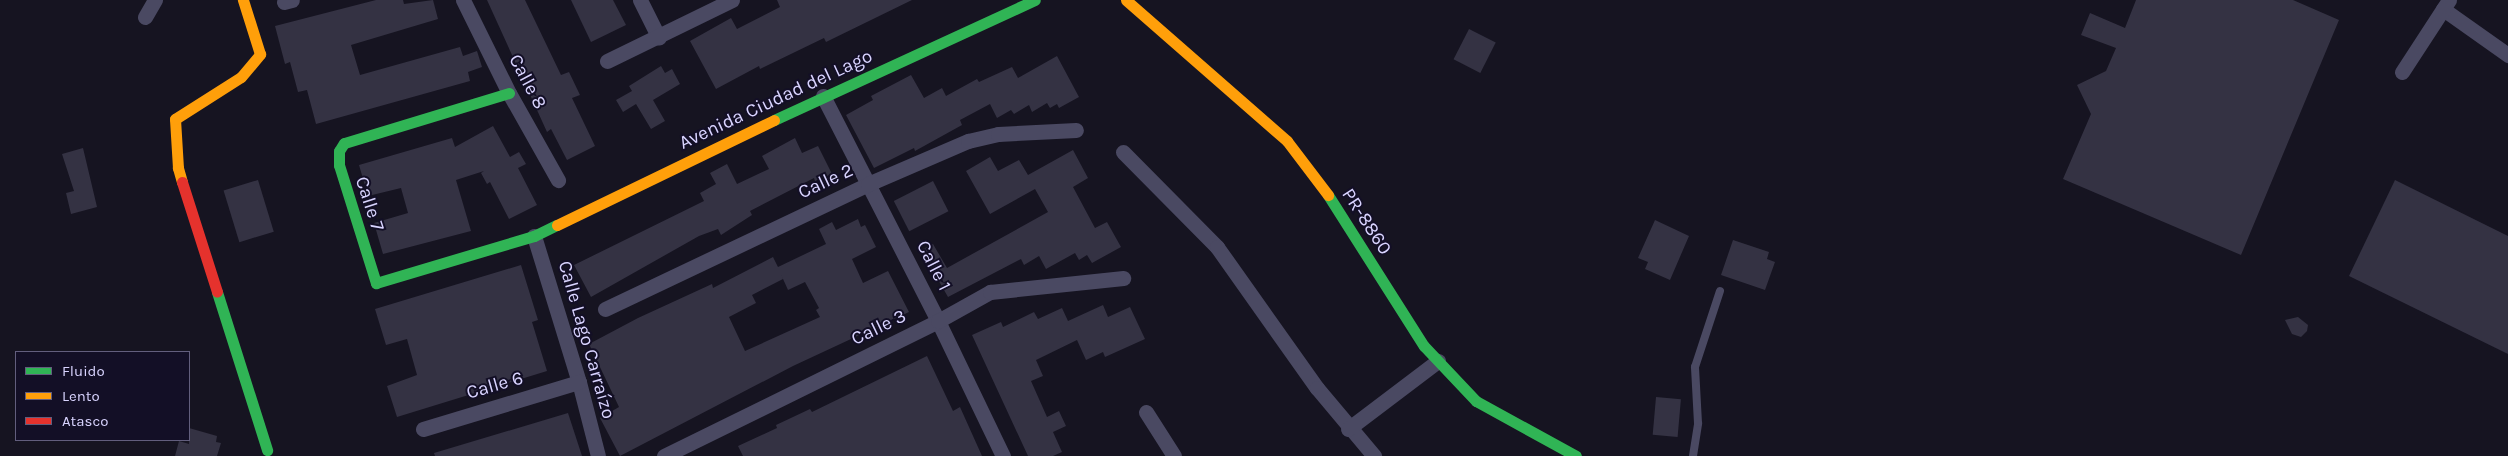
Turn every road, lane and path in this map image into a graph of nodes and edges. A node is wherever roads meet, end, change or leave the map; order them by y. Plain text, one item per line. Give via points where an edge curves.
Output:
1 (155, 0) edge
2 (243, 0) edge
3 (463, 0) edge
4 (640, 0) edge
5 (732, 0) edge
6 (1034, 0) edge
7 (1126, 0) edge
8 (2446, 5) edge
9 (145, 17) dead end
10 (659, 38) junction
11 (2508, 55) edge
12 (607, 61) dead end
13 (2402, 72) dead end
14 (509, 93) junction
15 (823, 96) junction
16 (1076, 130) dead end
17 (1122, 152) dead end
18 (558, 180) dead end
19 (868, 184) junction
20 (534, 236) junction
21 (1123, 278) dead end
22 (1720, 291) dead end
23 (605, 309) dead end
24 (938, 321) junction
25 (1438, 361) junction
26 (580, 382) junction
27 (1146, 412) dead end
28 (423, 429) dead end
29 (1348, 429) junction
30 (268, 450) dead end
31 (598, 456) edge
32 (664, 456) edge
33 (1003, 456) edge
34 (1174, 456) edge
35 (1374, 456) edge
36 (1576, 456) edge
37 (1693, 456) edge

1 - 9 street
2 - 30 street via 260,54 241,77 175,119 178,168
3 - 14 street, Calle 8
4 - 10 street
5 - 10 street
6 - 15 street, Avenida Ciudad del Lago
7 - 25 street, PR-8860 / PR-8860 via 1287,141 1343,216 1424,346
8 - 11 street
8 - 13 street
10 - 12 street
14 - 18 street, Calle 8
14 - 20 street, Calle 7 via 356,136 344,143 339,151 339,165 376,282
15 - 19 street, Calle 1
15 - 20 street, Avenida Ciudad del Lago
16 - 19 street, Calle 2 via 998,134 968,141
17 - 29 street via 1218,247
19 - 23 street, Calle 2
19 - 24 street, Calle 1
20 - 26 street, Calle Lago Carraízo
21 - 24 street, Calle 3 via 990,292
22 - 37 lane via 1695,367 1698,423
24 - 32 street, Calle 3
24 - 33 street, Calle 1
25 - 29 street
25 - 36 street, PR-8860 / PR-8860 via 1476,401
26 - 28 street, Calle 6
26 - 31 street, Calle Lago Carraízo
27 - 34 street
29 - 35 street

